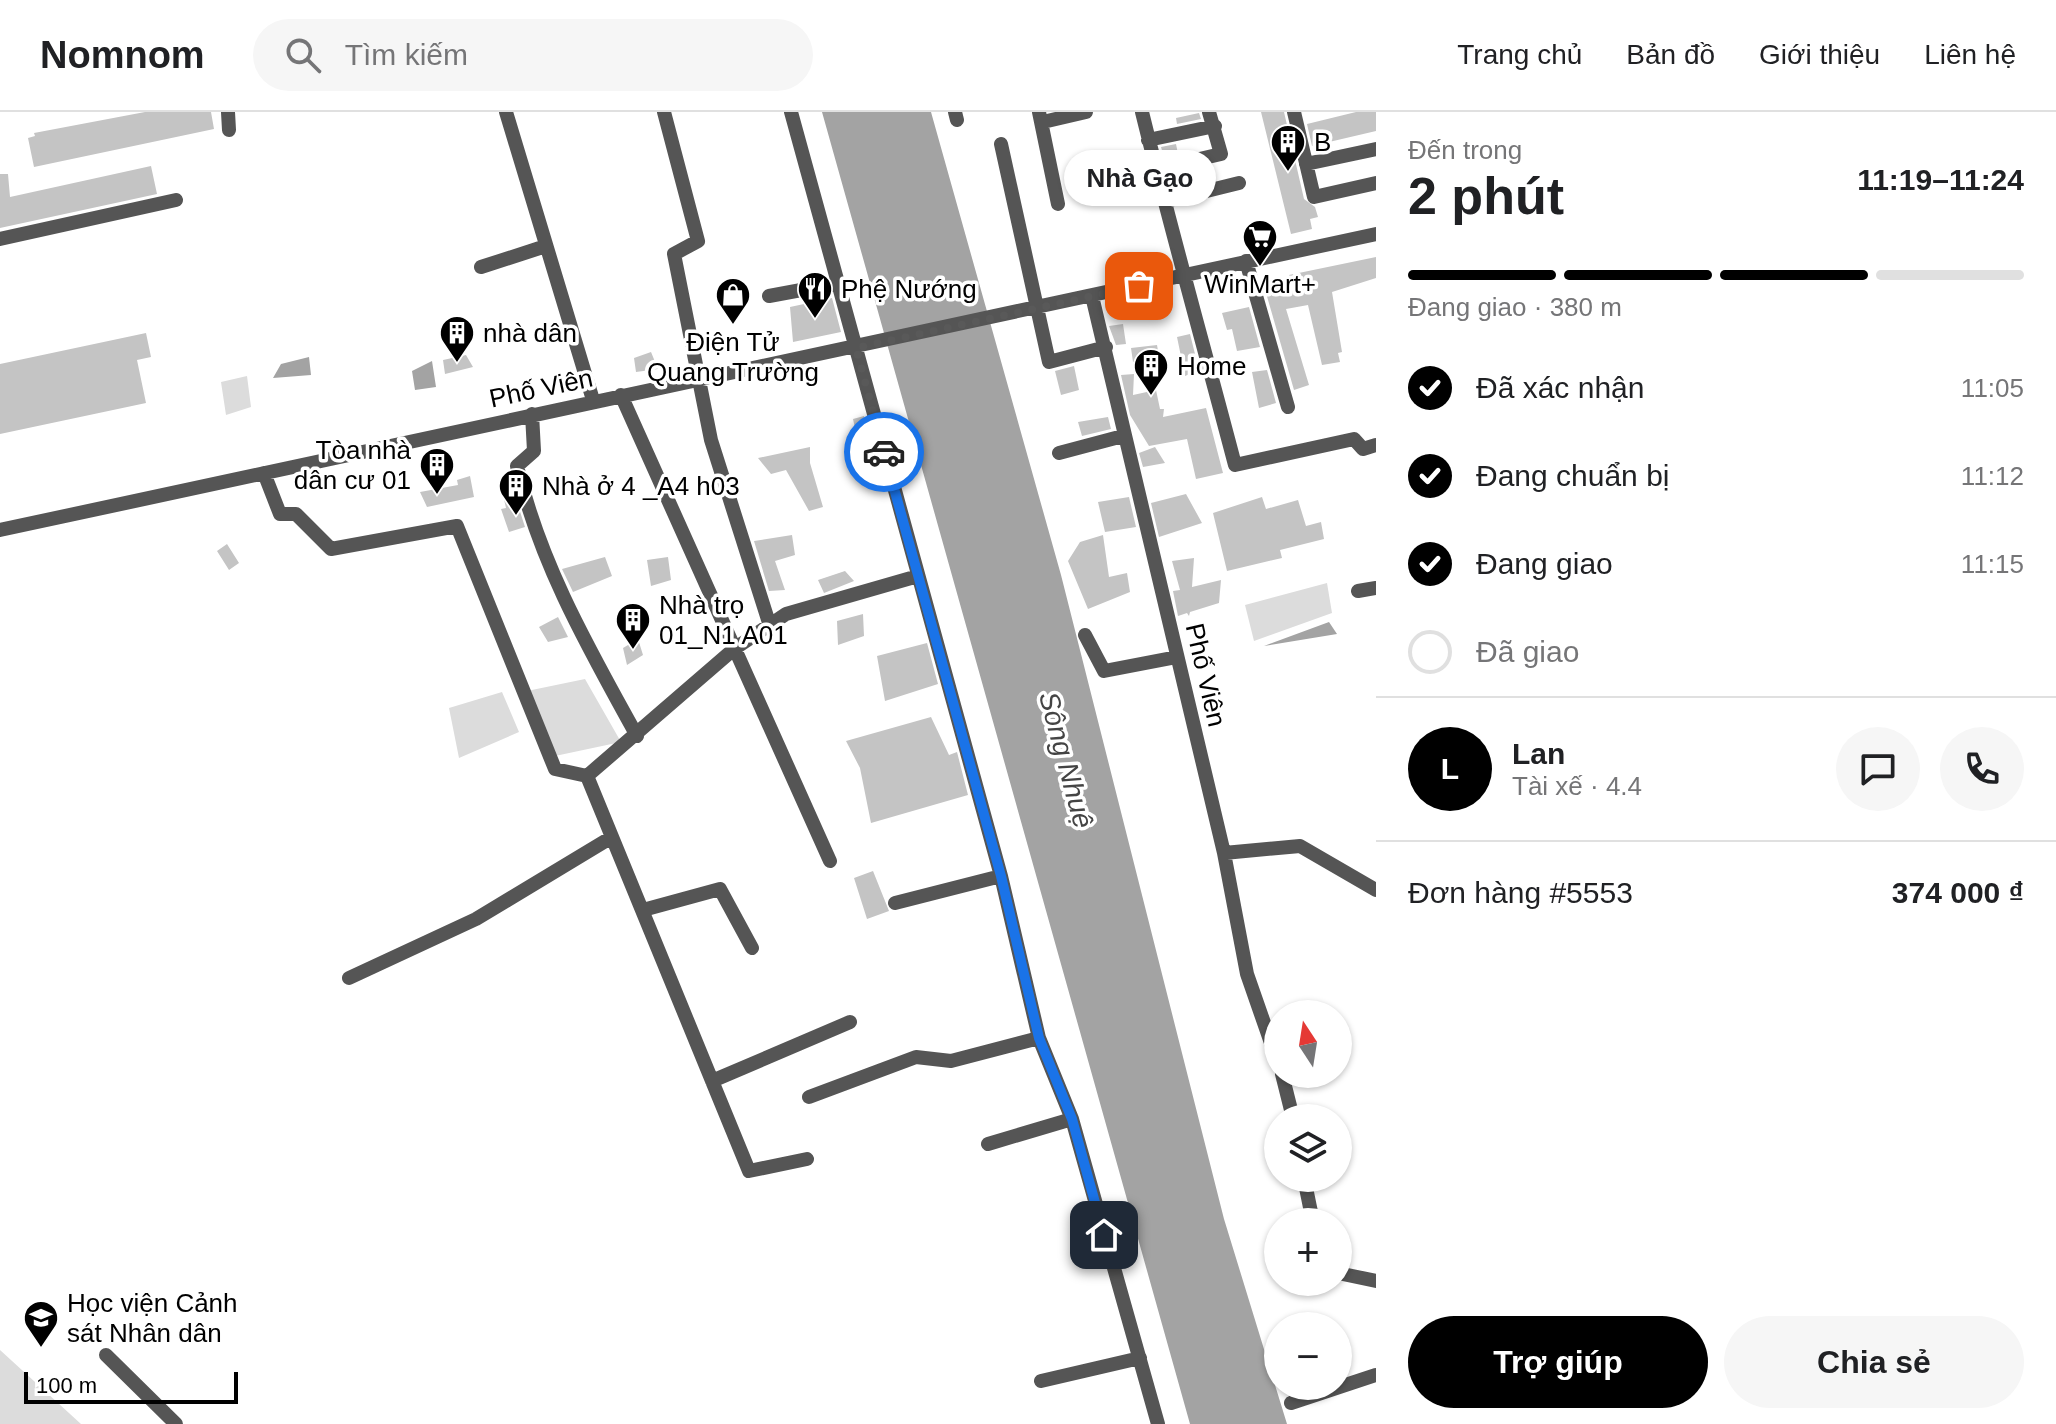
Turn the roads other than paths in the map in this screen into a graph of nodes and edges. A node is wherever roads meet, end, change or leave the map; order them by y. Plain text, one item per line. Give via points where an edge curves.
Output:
1 (228, 112) edge
2 (506, 112) edge
3 (664, 112) edge
4 (791, 112) edge
5 (1086, 112) edge
6 (1294, 112) edge
7 (1145, 113) edge
8 (1041, 117) edge
9 (1212, 119) edge
10 (229, 130) dead end
11 (1148, 140) junction
12 (1001, 144) dead end
13 (1375, 152) edge
14 (1306, 164) junction
15 (1153, 170) junction
16 (1239, 183) dead end
17 (1376, 183) edge
18 (1088, 185) dead end
19 (176, 200) dead end
20 (1166, 201) junction
21 (1058, 204) dead end
22 (1376, 234) edge
23 (0, 239) edge
24 (546, 246) junction
25 (1246, 261) junction
26 (481, 267) dead end
27 (1186, 276) junction
28 (839, 283) junction
29 (769, 296) dead end
30 (1092, 296) junction
31 (1037, 308) junction
32 (1106, 347) junction
33 (856, 348) junction
34 (698, 379) junction
35 (621, 395) junction
36 (593, 400) junction
37 (1288, 407) dead end
38 (532, 414) junction
39 (1123, 436) junction
40 (1376, 445) edge
41 (1059, 453) dead end
42 (264, 473) junction
43 (0, 530) edge
44 (918, 576) junction
45 (1376, 588) edge
46 (1358, 591) dead end
47 (770, 626) junction
48 (1085, 635) dead end
49 (734, 649) junction
50 (1177, 657) junction
51 (637, 736) junction
52 (587, 776) junction
53 (612, 837) junction
54 (1224, 853) junction
55 (830, 861) dead end
56 (1001, 876) junction
57 (1376, 890) edge
58 (895, 903) dead end
59 (643, 910) junction
60 (752, 948) dead end
61 (349, 978) dead end
62 (850, 1022) dead end
63 (1264, 1023) edge
64 (1039, 1038) junction
65 (712, 1081) junction
66 (809, 1097) dead end
67 (1072, 1119) junction
68 (988, 1144) dead end
69 (807, 1159) dead end
70 (1352, 1276) edge
71 (1376, 1281) edge
72 (106, 1355) dead end
73 (1140, 1358) junction
74 (1376, 1375) edge
75 (1041, 1381) dead end
76 (1291, 1403) dead end
77 (176, 1424) edge
78 (1158, 1424) edge

1 - 10 street
2 - 24 street
3 - 34 street via 698,241 674,254
4 - 28 street
5 - 8 street
6 - 14 street
7 - 11 street
8 - 21 street
9 - 11 street
9 - 15 street via 1221,154
11 - 15 street
12 - 31 street
13 - 14 street
14 - 17 street via 1314,197
15 - 18 street
15 - 20 street
16 - 20 street
19 - 23 street
20 - 27 street
22 - 25 street, Phố Viên
24 - 26 street
24 - 36 street
25 - 27 street, Phố Viên
25 - 37 street
27 - 30 street, Phố Viên
27 - 40 street via 1235,465 1354,439 1363,449
28 - 29 street
28 - 33 street
30 - 31 street, Phố Viên
30 - 32 street, Phố Viên
31 - 32 street via 1049,362
31 - 33 street, Phố Viên
32 - 39 street, Phố Viên
33 - 34 street, Phố Viên
33 - 44 street
34 - 35 street, Phố Viên
34 - 47 street via 711,440
35 - 36 street, Phố Viên
35 - 49 street
36 - 38 street, Phố Viên
38 - 42 street, Phố Viên
38 - 51 street via 534,451 517,466 526,505 559,592
39 - 41 street
39 - 50 street, Phố Viên
42 - 43 street, Phố Viên
42 - 52 street via 280,514 296,514 331,549 457,526 555,769
44 - 47 street via 786,614
44 - 56 street
45 - 46 street
47 - 49 street
48 - 50 street via 1104,671
49 - 51 street
49 - 55 street
50 - 54 street, Phố Viên
51 - 52 street
52 - 53 street
53 - 59 street
53 - 61 street via 476,919
54 - 57 street via 1300,846
54 - 63 street, Phố Viên via 1247,974
56 - 58 street
56 - 64 street
59 - 60 street via 720,889
59 - 65 street
62 - 65 street
64 - 66 street via 951,1061 916,1057
64 - 67 street
65 - 69 street via 749,1171
67 - 68 street
67 - 73 street
70 - 71 street
72 - 77 street
73 - 75 street
73 - 78 street
74 - 76 street

